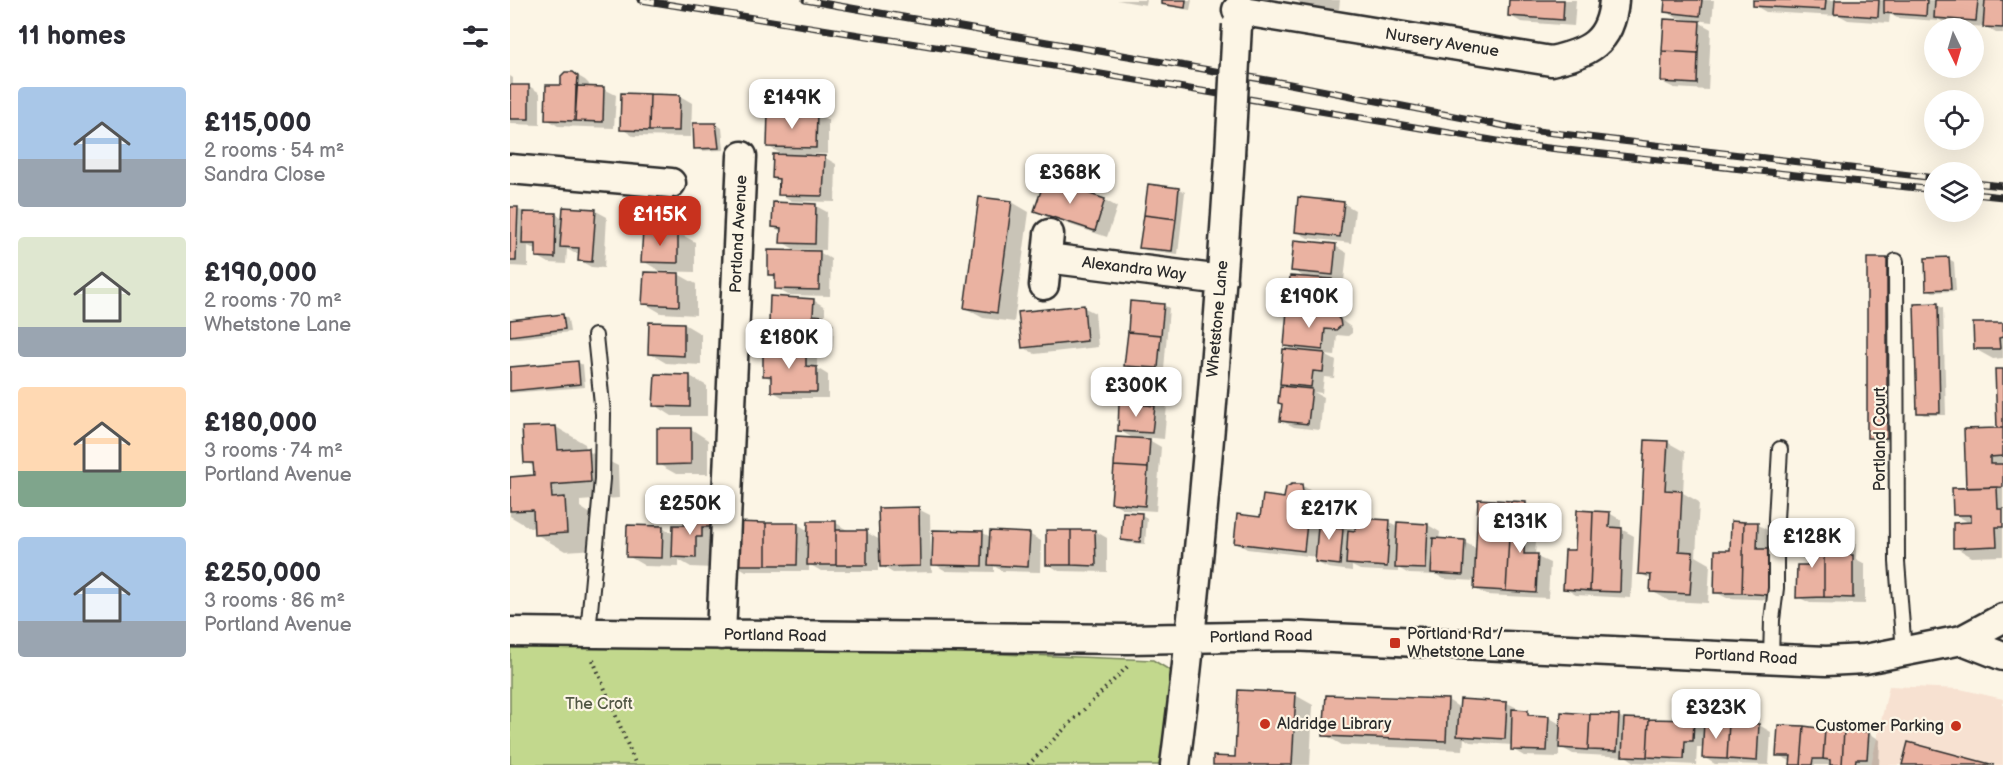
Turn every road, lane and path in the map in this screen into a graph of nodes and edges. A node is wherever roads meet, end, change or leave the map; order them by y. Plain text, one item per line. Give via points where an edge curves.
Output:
1 (1614, 0) edge
2 (1237, 12) edge
3 (742, 156) dead end
4 (510, 169) edge
5 (654, 190) dead end
6 (1046, 259) dead end
7 (1896, 261) dead end
8 (1222, 280) junction
9 (595, 336) dead end
10 (1780, 449) dead end
11 (2003, 618) edge
12 (510, 632) edge
13 (585, 633) junction
14 (721, 635) junction
15 (1191, 638) junction
16 (1128, 639) junction
17 (1962, 640) junction
18 (1904, 652) junction
19 (2003, 656) edge
20 (1771, 659) junction
21 (636, 765) edge
22 (1028, 765) edge
23 (1175, 765) edge

1 - 2 street, Nursery Avenue via 1613,17 1593,46 1578,55 1551,61
2 - 8 street, Whetstone Lane, bridge
3 - 14 street, Portland Avenue
4 - 5 street
6 - 8 street, Alexandra Way
7 - 18 lane, Portland Court via 1897,562
8 - 15 street, Whetstone Lane
9 - 13 lane via 603,414 602,479
10 - 20 lane
11 - 17 street, Portland Road
12 - 13 street, Portland Road
13 - 14 street, Portland Road
13 - 21 path
14 - 16 street, Portland Road
15 - 16 street, Portland Road
15 - 20 street, Portland Road via 1289,636 1351,646
15 - 23 street, Whetstone Lane
16 - 22 path via 1128,666
17 - 18 street, Portland Road
17 - 19 street
18 - 20 street, Portland Road via 1865,659

